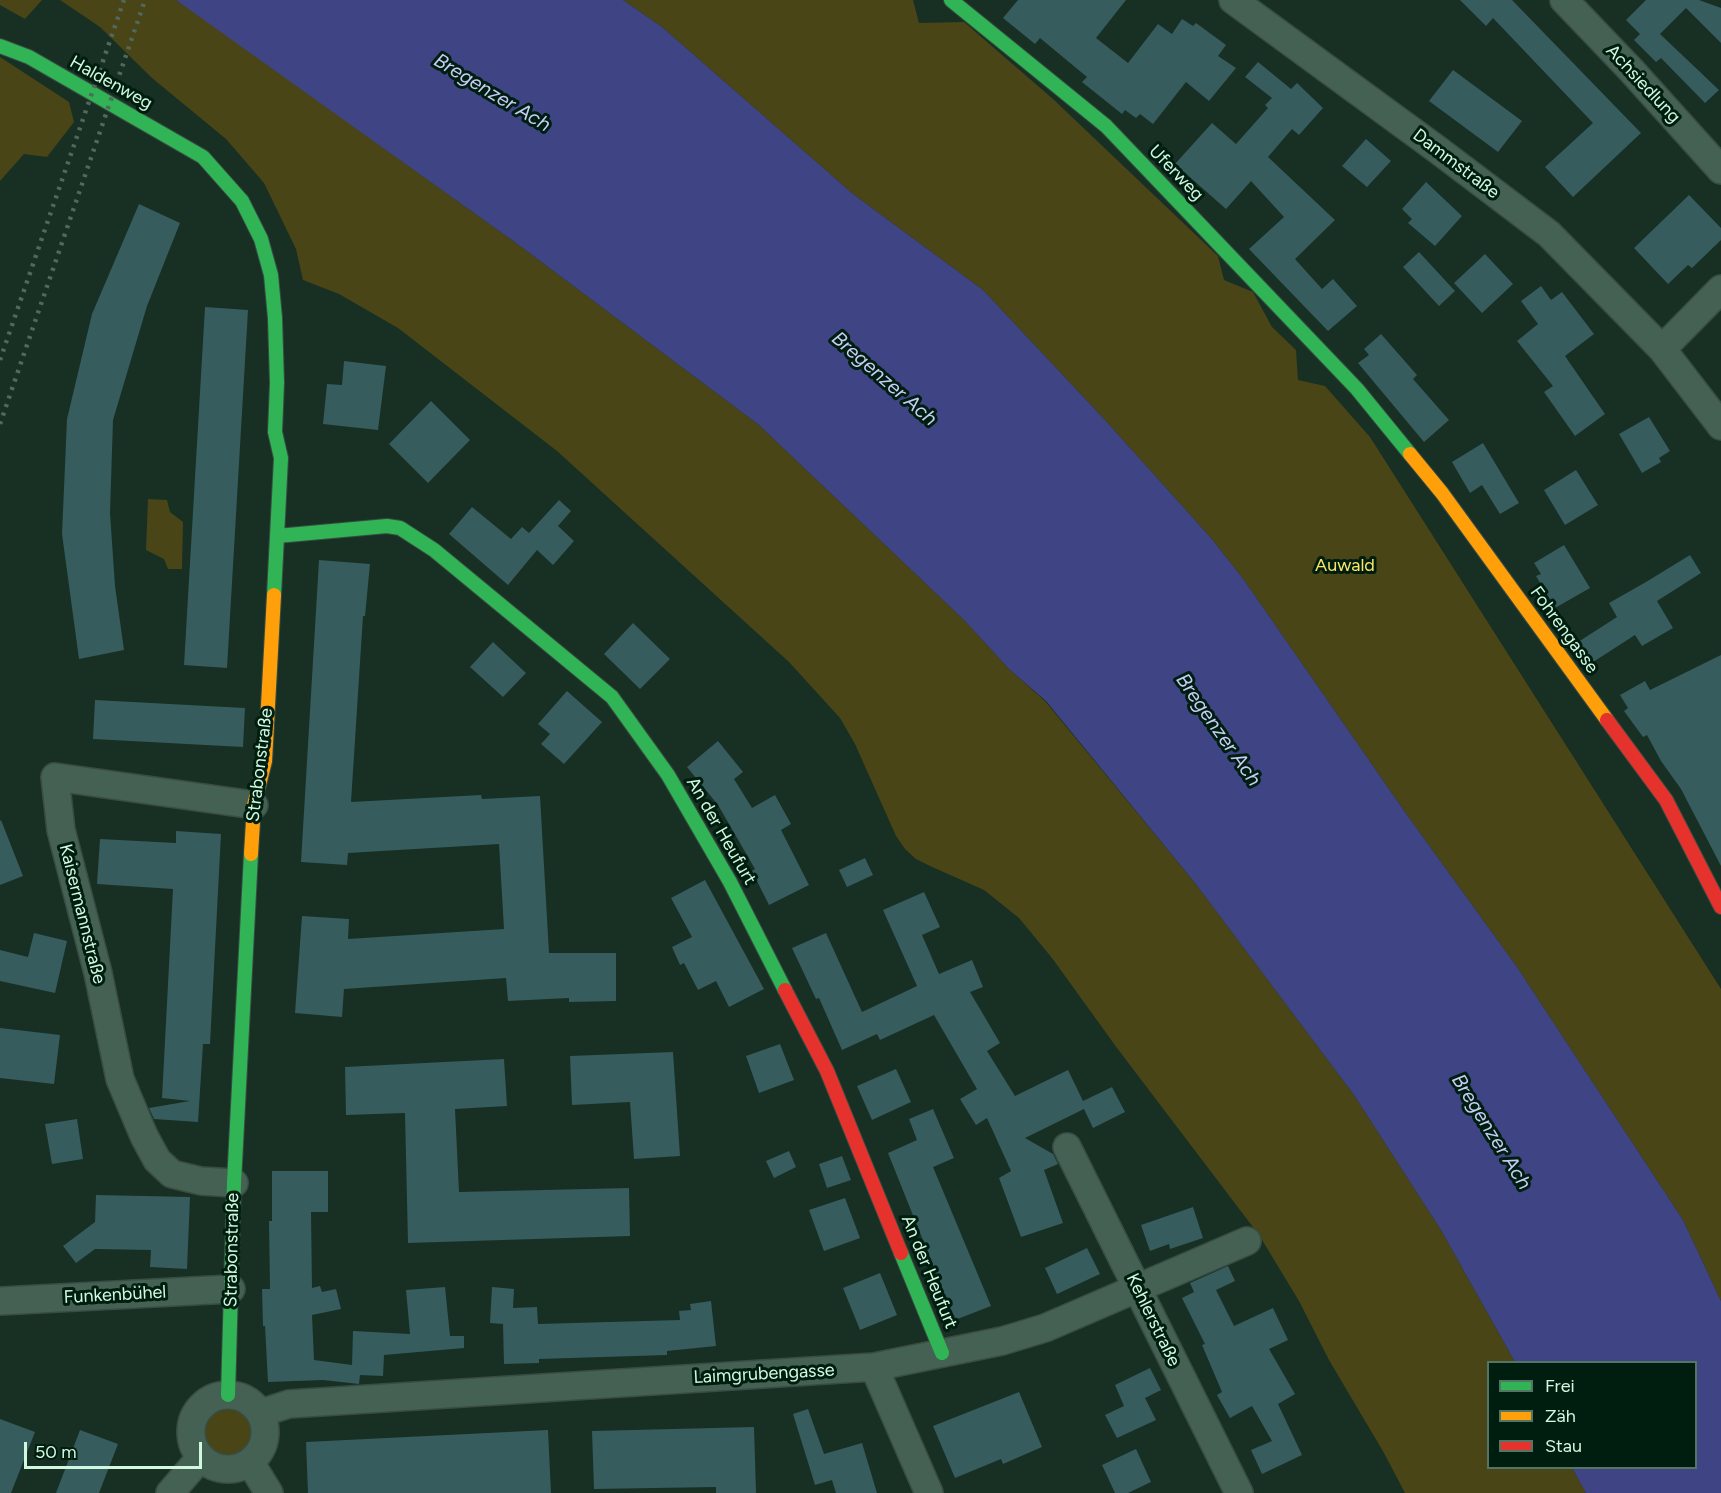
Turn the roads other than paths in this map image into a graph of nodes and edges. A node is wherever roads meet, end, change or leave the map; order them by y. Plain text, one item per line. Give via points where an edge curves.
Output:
1 (951, 0) edge
2 (1233, 0) edge
3 (1564, 0) edge
4 (0, 46) edge
5 (203, 157) joint
6 (1721, 170) edge
7 (1721, 289) edge
8 (1662, 349) junction
9 (1357, 389) joint
10 (1721, 426) edge
11 (277, 536) junction
12 (254, 805) junction
13 (1721, 907) edge
14 (1067, 1147) dead end
15 (234, 1184) junction
16 (1247, 1241) dead end
17 (1138, 1288) junction
18 (231, 1289) junction
19 (0, 1301) edge
20 (942, 1353) junction
21 (874, 1367) junction
22 (228, 1395) junction
23 (261, 1413) junction
24 (201, 1457) junction
25 (250, 1462) junction
26 (170, 1493) edge
27 (269, 1493) edge
28 (929, 1493) edge
29 (1239, 1493) edge

1 - 9 street, Uferweg via 1106,126
2 - 8 street, Dammstraße via 1549,234
3 - 6 street, Achsiedlung
4 - 5 street, Haldenweg via 29,57
5 - 11 street, Strabonstraße via 242,201 261,239 271,275 278,383 275,432 281,458
7 - 8 street
8 - 10 street, Dammstraße
9 - 13 street, Fohrengasse via 1442,493 1666,801
11 - 12 street, Strabonstraße via 265,761
11 - 20 street, An der Heufurt via 400,528 434,549 612,697 668,776 730,882 827,1071
12 - 15 street, Strabonstraße
12 - 15 street, Kaisermannstraße via 55,777 61,830 98,973 120,1079 144,1136 172,1174
14 - 17 street, Kehlerstraße
15 - 18 street, Strabonstraße
16 - 17 street, Laimgrubengasse
17 - 20 street, Laimgrubengasse via 1045,1328
17 - 29 street, Kehlerstraße
18 - 19 street, Funkenbühel
18 - 22 street, Strabonstraße
20 - 21 street, Laimgrubengasse
21 - 23 street, Laimgrubengasse via 300,1403
21 - 28 street
22 - 23 street via 247,1400
22 - 24 street via 209,1400 195,1415 192,1437
23 - 25 street via 265,1434 258,1455
24 - 25 street via 219,1468 240,1467
24 - 26 street
25 - 27 street

